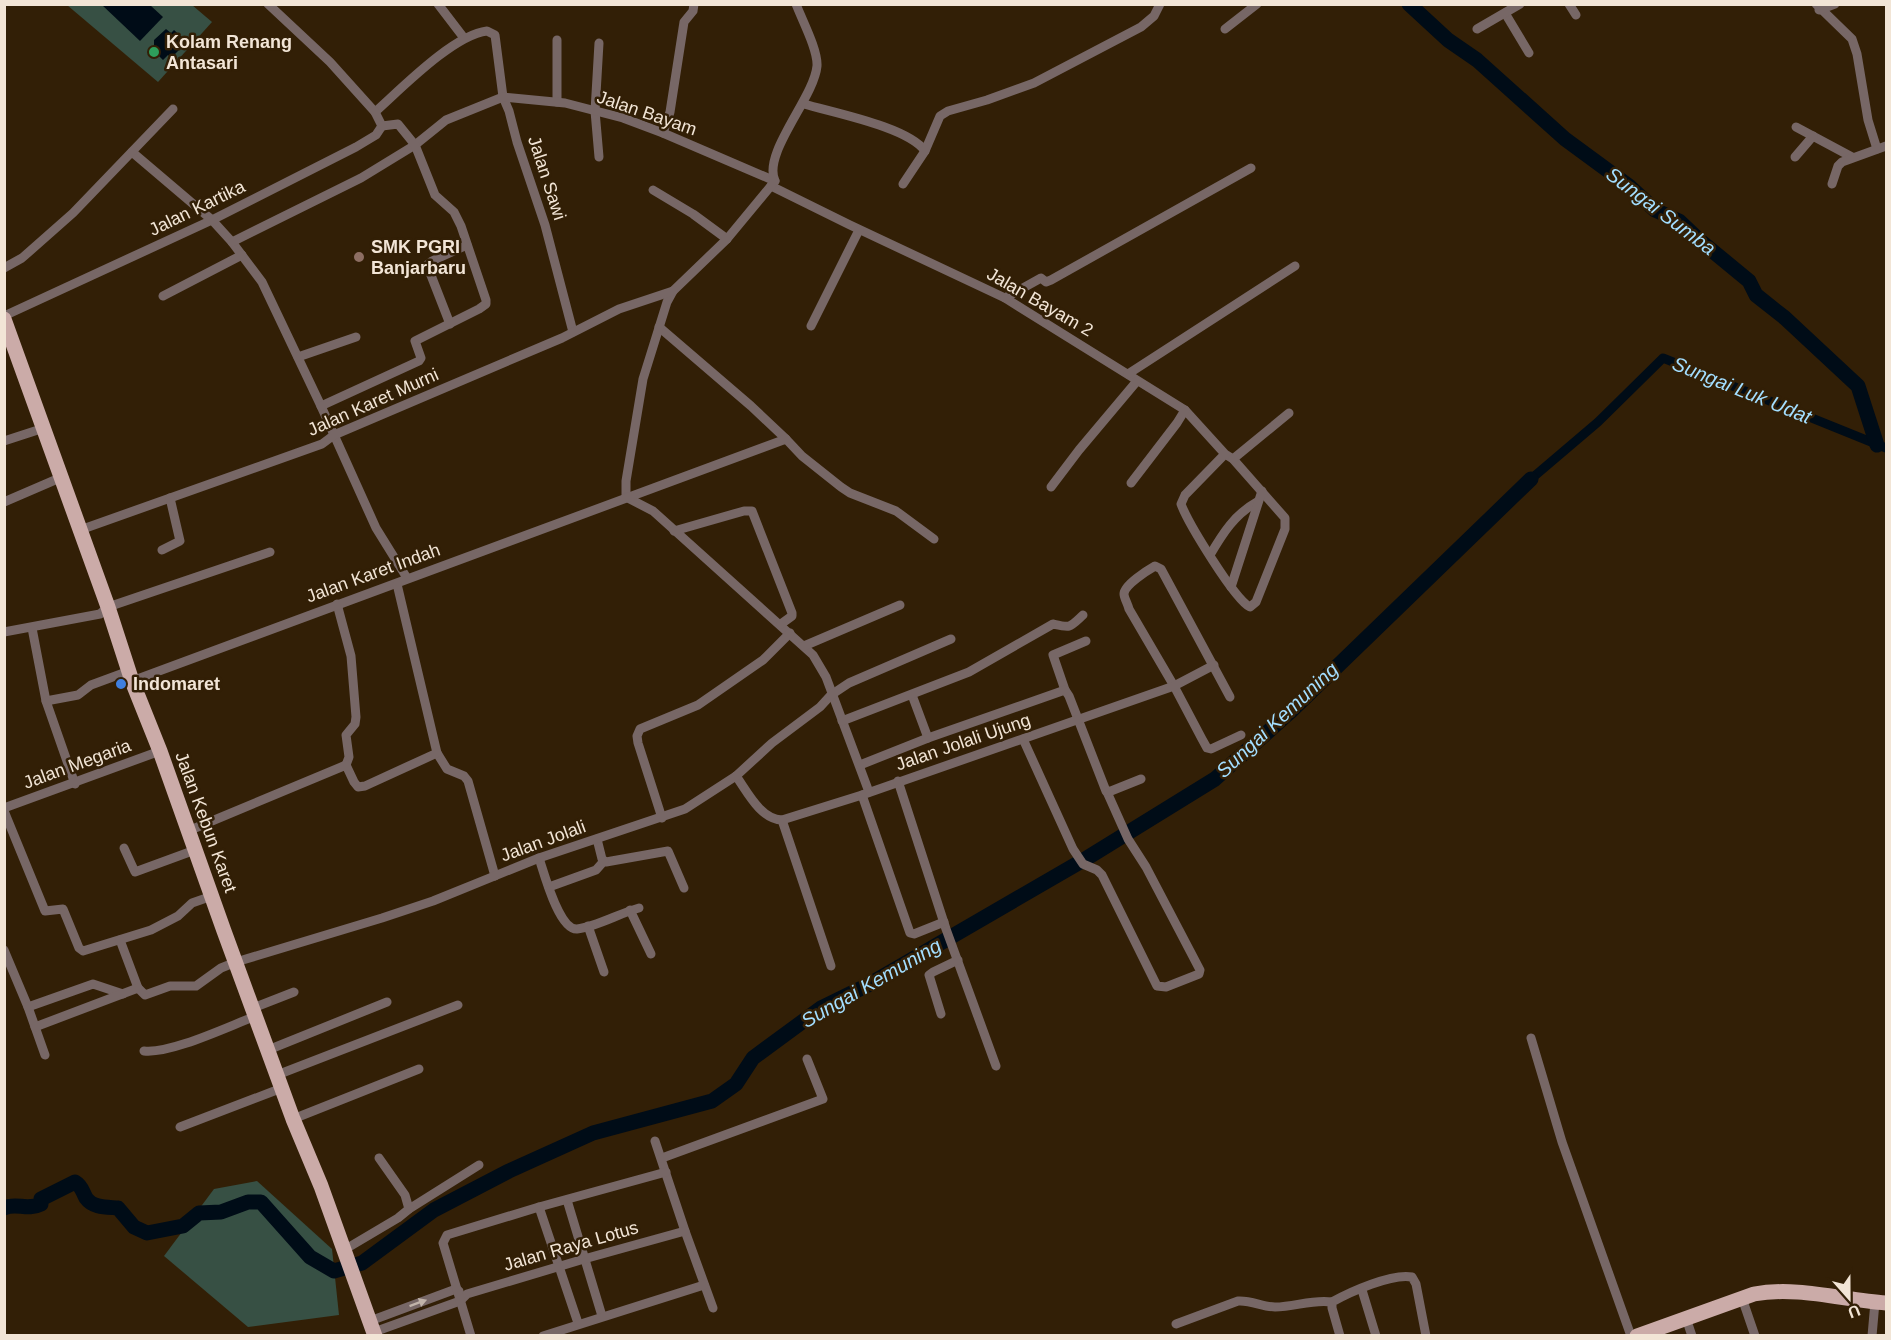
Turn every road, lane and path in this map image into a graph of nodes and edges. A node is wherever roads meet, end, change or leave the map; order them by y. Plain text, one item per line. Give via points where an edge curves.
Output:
1 (268, 4) edge
2 (438, 4) edge
3 (694, 4) edge
4 (796, 4) edge
5 (1160, 4) edge
6 (1257, 4) edge
7 (1520, 4) edge
8 (1569, 4) edge
9 (1835, 4) edge
10 (1817, 7) edge
11 (1505, 13) junction
12 (1576, 15) dead end
13 (1226, 29) dead end
14 (1477, 29) dead end
15 (464, 38) junction
16 (557, 40) dead end
17 (599, 43) dead end
18 (1529, 52) dead end
19 (503, 97) junction
20 (557, 102) junction
21 (804, 104) junction
22 (173, 109) dead end
23 (595, 111) junction
24 (375, 112) junction
25 (382, 126) junction
26 (1796, 127) dead end
27 (663, 133) junction
28 (1814, 136) junction
29 (415, 146) junction
30 (1882, 148) edge
31 (132, 152) junction
32 (925, 152) junction
33 (599, 157) dead end
34 (1794, 157) dead end
35 (1852, 157) junction
36 (1251, 168) dead end
37 (773, 184) junction
38 (903, 184) dead end
39 (1832, 184) dead end
40 (652, 190) dead end
41 (212, 220) junction
42 (859, 230) junction
43 (727, 239) junction
44 (232, 242) junction
45 (467, 245) junction
46 (242, 255) junction
47 (1295, 266) dead end
48 (4, 268) edge
49 (673, 291) junction
50 (163, 296) dead end
51 (1005, 298) junction
52 (5, 320) edge
53 (450, 324) junction
54 (811, 326) dead end
55 (659, 327) junction
56 (573, 332) junction
57 (356, 337) dead end
58 (298, 357) junction
59 (1128, 374) junction
60 (1137, 381) junction
61 (321, 406) junction
62 (1185, 410) junction
63 (1289, 413) dead end
64 (44, 428) junction
65 (334, 435) junction
66 (786, 439) junction
67 (4, 441) edge
68 (1229, 457) junction
69 (62, 477) junction
70 (1131, 483) dead end
71 (1051, 486) dead end
72 (1262, 491) junction
73 (626, 497) junction
74 (170, 498) junction
75 (4, 502) edge
76 (1257, 502) junction
77 (80, 530) junction
78 (674, 531) junction
79 (934, 539) dead end
80 (162, 550) dead end
81 (270, 552) dead end
82 (1210, 555) junction
83 (407, 578) junction
84 (397, 584) junction
85 (1231, 587) junction
86 (337, 604) junction
87 (900, 605) dead end
88 (108, 607) junction
89 (1083, 615) dead end
90 (781, 624) junction
91 (32, 628) junction
92 (4, 632) edge
93 (790, 633) junction
94 (951, 639) dead end
95 (1086, 641) dead end
96 (804, 646) junction
97 (1214, 665) junction
98 (130, 676) junction
99 (1174, 686) junction
100 (1065, 690) junction
101 (831, 695) junction
102 (912, 695) junction
103 (1230, 697) dead end
104 (46, 701) junction
105 (1078, 719) junction
106 (842, 721) junction
107 (1241, 735) dead end
108 (928, 738) junction
109 (1023, 739) junction
110 (160, 751) junction
111 (437, 753) junction
112 (346, 765) junction
113 (860, 765) junction
114 (736, 776) junction
115 (1141, 779) dead end
116 (898, 781) junction
117 (75, 784) junction
118 (1107, 792) junction
119 (866, 793) junction
120 (4, 810) edge
121 (662, 818) junction
122 (782, 820) junction
123 (188, 831) junction
124 (597, 839) junction
125 (124, 848) dead end
126 (195, 850) junction
127 (539, 858) junction
128 (604, 861) junction
129 (495, 876) junction
130 (549, 887) junction
131 (684, 888) dead end
132 (212, 896) junction
133 (588, 926) junction
134 (945, 926) junction
135 (120, 940) junction
136 (4, 950) edge
137 (651, 954) dead end
138 (957, 960) junction
139 (236, 962) junction
140 (831, 966) dead end
141 (604, 972) dead end
142 (138, 988) junction
143 (294, 992) dead end
144 (123, 994) junction
145 (387, 1002) dead end
146 (458, 1005) dead end
147 (28, 1007) junction
148 (254, 1012) junction
149 (941, 1014) dead end
150 (35, 1027) junction
151 (1531, 1038) dead end
152 (268, 1050) junction
153 (144, 1052) dead end
154 (45, 1055) dead end
155 (807, 1059) dead end
156 (996, 1066) dead end
157 (419, 1069) dead end
158 (280, 1082) junction
159 (293, 1119) junction
160 (180, 1127) dead end
161 (655, 1142) dead end
162 (379, 1158) dead end
163 (662, 1158) junction
164 (479, 1165) dead end
165 (666, 1172) junction
166 (567, 1200) junction
167 (539, 1206) junction
168 (409, 1209) junction
169 (685, 1231) junction
170 (346, 1253) junction
171 (584, 1259) junction
172 (559, 1266) junction
173 (704, 1285) junction
174 (456, 1289) junction
175 (1362, 1290) junction
176 (463, 1297) junction
177 (1742, 1298) junction
178 (1881, 1303) edge
179 (1332, 1304) junction
180 (713, 1308) dead end
181 (602, 1316) junction
182 (1686, 1318) junction
183 (578, 1323) junction
184 (1176, 1324) dead end
185 (373, 1330) edge
186 (471, 1335) edge
187 (543, 1335) edge
188 (1340, 1335) edge
189 (1377, 1335) edge
190 (1426, 1335) edge
191 (1630, 1335) edge
192 (1638, 1335) edge
193 (1692, 1335) edge
194 (1755, 1335) edge
195 (1872, 1335) edge

1 - 24 street via 330,62
2 - 15 street
3 - 27 street via 684,22
4 - 21 street via 817,63
5 - 32 street via 1154,16 1141,27 1048,76 940,116
6 - 13 street
7 - 11 street
8 - 12 street
9 - 10 street
10 - 30 street via 1852,39 1868,120
11 - 14 street
11 - 18 street
15 - 19 street, Jalan Sawi via 487,31 495,35
15 - 24 street
16 - 20 street
17 - 23 street
19 - 20 street, Jalan Bayam
19 - 29 street via 446,120
19 - 56 street, Jalan Sawi via 545,225
20 - 23 street, Jalan Bayam
21 - 32 street via 891,130 913,139
21 - 37 street via 789,124 776,156
22 - 31 street
23 - 27 street, Jalan Bayam
23 - 33 street
24 - 25 street
25 - 29 street via 398,124
25 - 41 street, Jalan Kartika via 376,135 356,147
26 - 28 street
27 - 37 street, Jalan Bayam
28 - 34 street
28 - 35 street
29 - 44 street via 361,178
29 - 45 street via 435,195 454,212
30 - 35 street
31 - 41 street
31 - 48 street via 55,230
32 - 38 street
35 - 39 street via 1838,166
36 - 51 street via 1051,280 1041,278
37 - 42 street, Jalan Bayam 2
37 - 43 street
40 - 43 street
41 - 44 street
41 - 52 street, Jalan Kartika
42 - 51 street, Jalan Bayam 2
42 - 54 street
43 - 49 street
44 - 46 street
45 - 53 street via 486,304
45 - 53 street via 427,265
46 - 50 street
46 - 58 street via 262,282
47 - 59 street
49 - 55 street
49 - 56 street, Jalan Karet Murni via 619,309
51 - 59 street, Jalan Bayam 2
52 - 64 main road, Jalan Kebun Karet
53 - 61 street via 415,341 419,360
55 - 66 street
55 - 73 street via 643,379
56 - 65 street, Jalan Karet Murni
57 - 58 street
58 - 61 street
59 - 60 street, Jalan Bayam 2
60 - 62 street, Jalan Bayam 2
60 - 71 street
61 - 65 street
62 - 68 street, Jalan Bayam 2
62 - 70 street
63 - 68 street
64 - 67 street
64 - 69 main road, Jalan Kebun Karet
65 - 74 street, Jalan Karet Murni via 322,444
65 - 83 street via 376,528
66 - 73 street, Jalan Karet Indah
66 - 79 street via 841,487 896,512
68 - 72 street, Jalan Bayam 2
68 - 82 street via 1181,501
69 - 75 street
69 - 77 main road, Jalan Kebun Karet
72 - 76 street
72 - 85 street, Jalan Bayam 2 via 1283,515 1285,529 1254,605 1247,607
73 - 78 street via 652,511
73 - 83 street, Jalan Karet Indah
74 - 77 street, Jalan Karet Murni
74 - 80 street via 180,541
76 - 82 street via 1232,522
76 - 85 street
77 - 88 main road, Jalan Kebun Karet
78 - 90 street
78 - 90 street via 752,511 792,613
81 - 88 street
82 - 85 street
83 - 84 street, Jalan Karet Indah
84 - 86 street, Jalan Karet Indah
84 - 111 street
86 - 98 street, Jalan Karet Indah
86 - 112 street via 351,656 356,717 346,735
87 - 96 street
88 - 91 street via 100,614
88 - 98 main road, Jalan Kebun Karet
89 - 102 street via 1071,627 1053,624 969,672
90 - 93 street
91 - 92 street
91 - 104 street
93 - 96 street
93 - 121 street via 763,660 698,705 640,729 638,743
94 - 101 street, Jalan Jolali via 849,683
95 - 100 street via 1053,655
96 - 101 street via 821,666
97 - 99 street, Jalan Jolali Ujung
97 - 99 street via 1161,569 1155,566 1129,585 1124,595
97 - 103 street
98 - 104 street, Jalan Karet Indah via 91,685 78,695
98 - 110 main road, Jalan Kebun Karet
99 - 105 street, Jalan Jolali Ujung
99 - 107 street via 1207,748
100 - 105 street
100 - 108 street
101 - 106 street
101 - 114 street, Jalan Jolali
102 - 106 street
102 - 108 street
104 - 117 street
105 - 109 street, Jalan Jolali Ujung
105 - 118 street
106 - 113 street
108 - 113 street
109 - 116 street, Jalan Jolali Ujung
109 - 118 street via 1073,849 1083,864 1102,875 1157,986 1166,987 1199,974
110 - 117 street, Jalan Megaria
110 - 123 main road, Jalan Kebun Karet
111 - 112 street via 365,786 354,782
111 - 129 street via 447,769 468,781
112 - 123 street
113 - 119 street
114 - 121 street, Jalan Jolali via 685,809
114 - 122 street via 761,811
115 - 118 street
116 - 119 street, Jalan Jolali Ujung
116 - 134 street
117 - 120 street, Jalan Megaria
119 - 122 street, Jalan Jolali Ujung
119 - 134 street via 910,933
120 - 135 street via 46,912 63,909 83,951
121 - 124 street, Jalan Jolali
122 - 140 street
123 - 126 main road, Jalan Kebun Karet
124 - 127 street, Jalan Jolali
124 - 128 street
125 - 126 street via 135,872
126 - 132 main road, Jalan Kebun Karet
127 - 129 street, Jalan Jolali
127 - 130 street
128 - 130 street via 596,870
128 - 131 street via 668,851
129 - 139 street, Jalan Jolali via 382,918
130 - 133 street via 560,916 570,927
132 - 135 street via 192,903 158,927
132 - 139 main road, Jalan Kebun Karet
133 - 137 street via 635,909
133 - 141 street
134 - 138 street
135 - 142 street
136 - 147 street
138 - 149 street via 929,975
138 - 156 street
139 - 142 street, Jalan Jolali via 196,986 170,986 145,995
139 - 148 main road, Jalan Kebun Karet
142 - 144 street
143 - 148 street
144 - 147 street via 93,984
144 - 150 street
145 - 152 street
146 - 158 street
147 - 150 street
148 - 152 main road, Jalan Kebun Karet
148 - 153 street via 170,1049
150 - 154 street
151 - 191 street via 1562,1142
152 - 158 main road, Jalan Kebun Karet
155 - 163 street via 823,1099
157 - 159 street
158 - 159 main road, Jalan Kebun Karet
158 - 160 street
159 - 170 main road, Jalan Kebun Karet
161 - 163 street
162 - 168 street via 405,1195
163 - 165 street
164 - 168 street
165 - 166 street
165 - 169 street
166 - 167 street
166 - 171 street
167 - 172 street
167 - 174 street via 447,1235 443,1243
168 - 170 street
169 - 171 street, Jalan Raya Lotus
169 - 173 street
170 - 185 main road, Jalan Kebun Karet
171 - 172 street, Jalan Raya Lotus
171 - 181 street
172 - 176 street, Jalan Raya Lotus
172 - 183 street
173 - 180 street
173 - 181 street
174 - 176 street
185 -> 174 street
175 - 179 street
175 - 189 street
175 - 190 street via 1388,1280 1412,1277
176 - 185 street, Jalan Raya Lotus
176 - 186 street
177 - 178 main road via 1767,1291
177 - 182 main road
177 - 194 street
178 - 195 street
179 - 184 street via 1320,1300 1278,1307 1238,1301
179 - 188 street
181 - 183 street
182 - 192 main road
182 - 193 street
183 - 187 street

